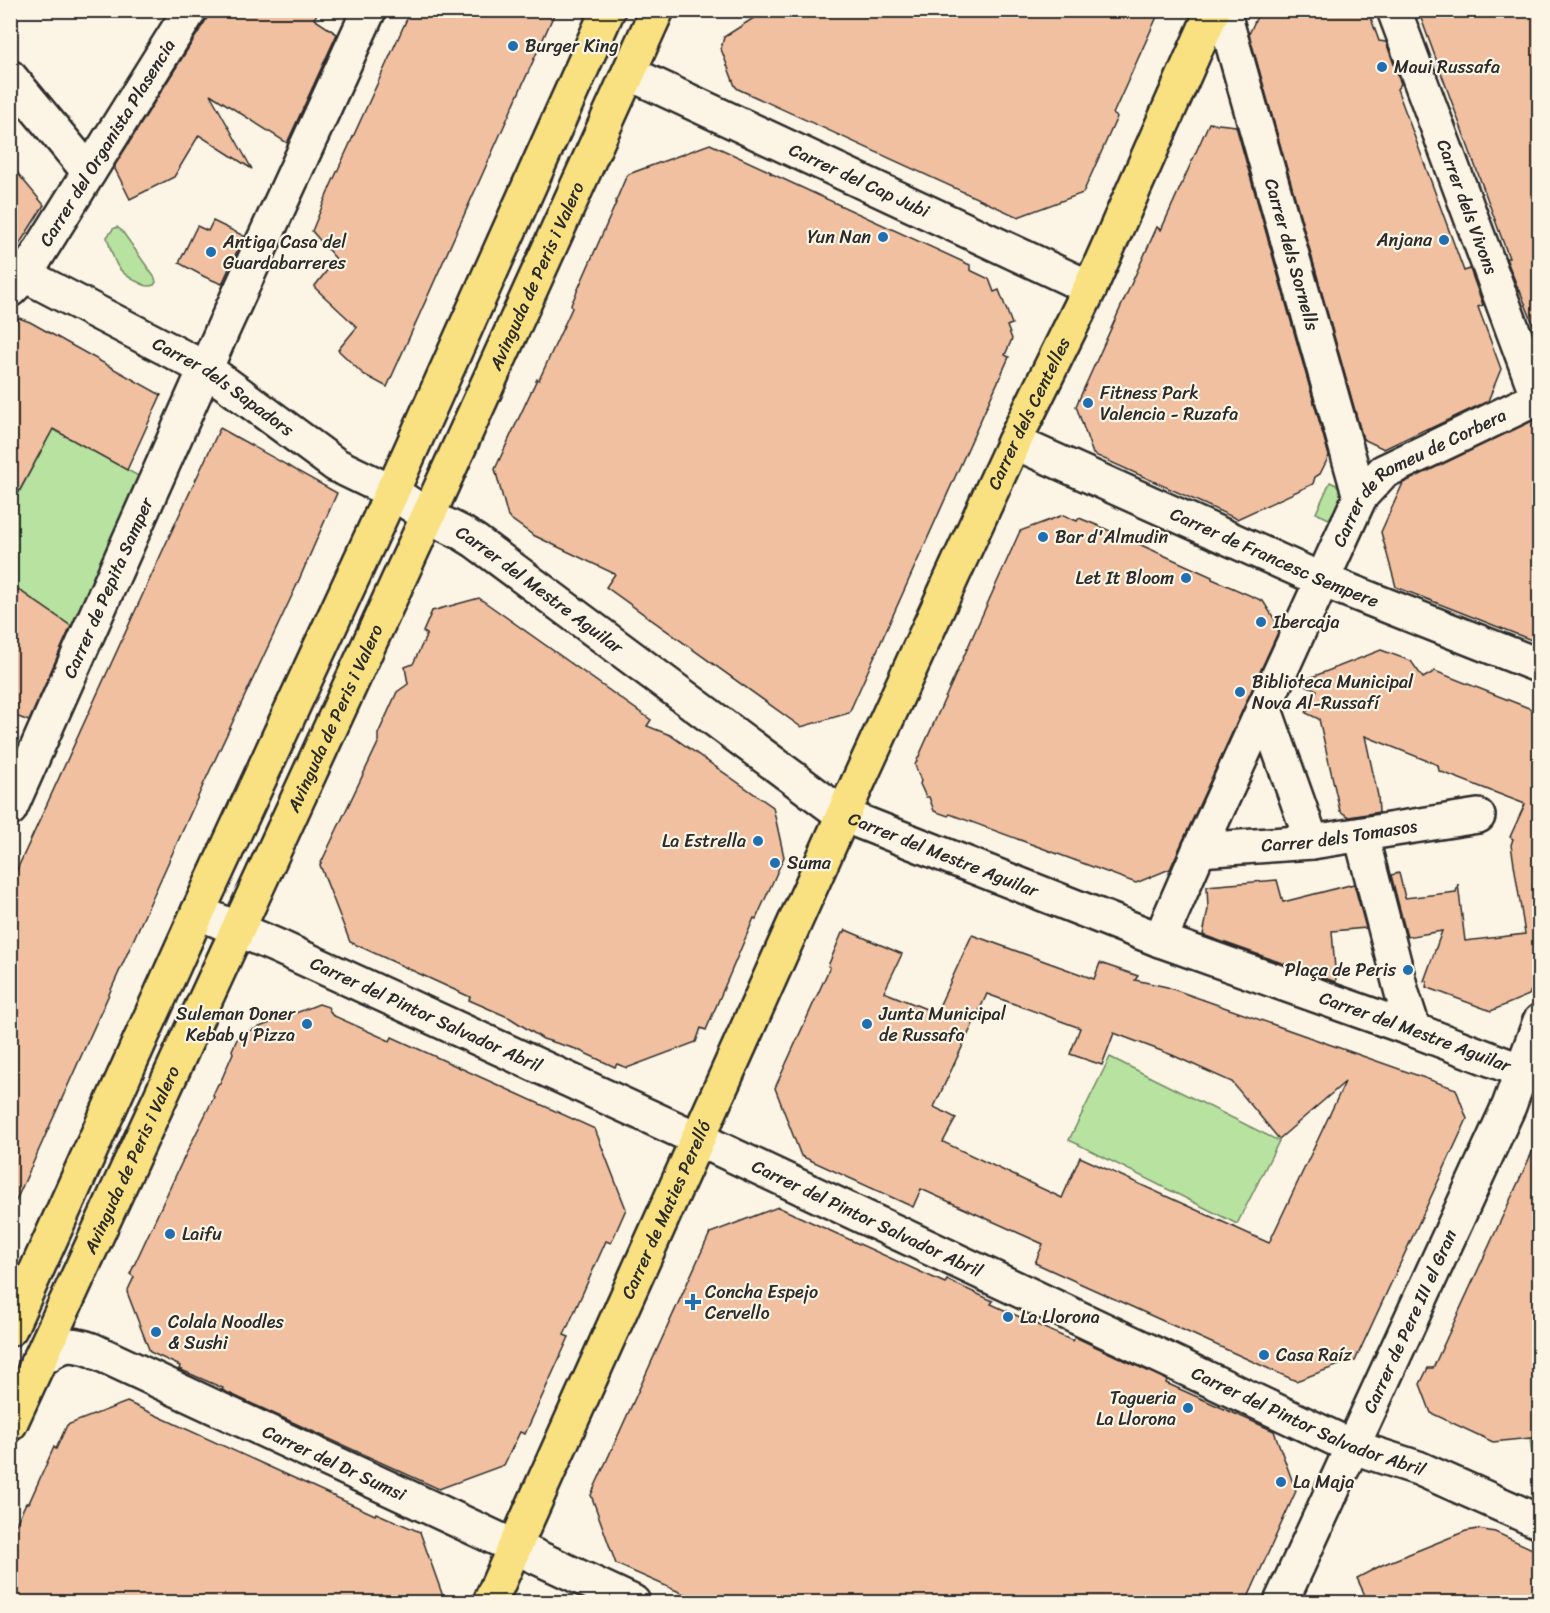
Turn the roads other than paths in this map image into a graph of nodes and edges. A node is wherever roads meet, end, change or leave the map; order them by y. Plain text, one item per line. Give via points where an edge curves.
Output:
1 (190, 10) edge
2 (369, 10) edge
3 (608, 10) edge
4 (657, 10) edge
5 (1212, 10) edge
6 (1223, 10) edge
7 (1394, 10) edge
8 (629, 73) junction
9 (10, 77) edge
10 (89, 172) junction
11 (15, 278) edge
12 (1089, 288) junction
13 (206, 369) junction
14 (1539, 400) edge
15 (1014, 442) junction
16 (392, 492) junction
17 (1360, 497) junction
18 (428, 516) junction
19 (1322, 580) junction
20 (1539, 666) edge
21 (1264, 707) junction
22 (10, 809) edge
23 (843, 815) junction
24 (1478, 816) dead end
25 (1362, 835) junction
26 (1312, 842) junction
27 (1199, 850) junction
28 (198, 912) junction
29 (239, 929) junction
30 (1160, 940) junction
31 (1539, 1021) edge
32 (1414, 1030) junction
33 (1531, 1075) edge
34 (698, 1139) junction
35 (10, 1329) edge
36 (37, 1364) junction
37 (10, 1424) edge
38 (1353, 1447) junction
39 (1539, 1522) edge
40 (514, 1548) junction
41 (490, 1602) edge
42 (633, 1602) edge
43 (1281, 1602) edge

1 - 10 street, Carrer del Organista Plasencia
2 - 13 street, Carrer de Pepita Samper
3 - 16 main road
4 - 8 main road, Avinguda de Peris i Valero
5 - 12 main road, Carrer dels Centelles
6 - 17 street, Carrer dels Sornells
7 - 14 street, Carrer dels Vivons
8 - 12 street, Carrer del Cap Jubi
8 - 18 main road, Avinguda de Peris i Valero
9 - 10 street
10 - 11 street, Carrer del Organista Plasencia
11 - 13 street, Carrer dels Sapadors
12 - 15 main road, Carrer dels Centelles
13 - 16 street, Carrer dels Sapadors via 336,465
13 - 22 street, Carrer de Pepita Samper
14 - 17 street, Carrer de Romeu de Corbera via 1383,472
15 - 19 street, Carrer de Francesc Sempere
15 - 23 main road, Carrer dels Centelles
16 - 18 street, Carrer dels Sapadors
16 - 28 main road
17 - 19 street, Carrer de Romeu de Corbera
18 - 23 street, Carrer del Mestre Aguilar via 475,541
18 - 29 main road, Avinguda de Peris i Valero
19 - 20 street, Carrer de Francesc Sempere
19 - 21 street, Carrer de Romeu de Corbera
21 - 26 street
21 - 27 street, Carrer de Romeu de Corbera
23 - 30 street, Carrer del Mestre Aguilar
23 - 34 main road, Carrer de Maties Perelló
24 - 25 street, Carrer dels Tomasos
25 - 26 street, Carrer dels Tomasos
25 - 32 street
26 - 27 street, Carrer dels Tomasos
27 - 30 street, Carrer de Romeu de Corbera
28 - 29 street, Carrer del Pintor Salvador Abril
28 - 35 main road
29 - 34 street, Carrer del Pintor Salvador Abril
29 - 36 main road, Avinguda de Peris i Valero
30 - 32 street, Carrer del Mestre Aguilar
31 - 33 street, Carrer de Pere III el Gran
32 - 33 street, Carrer del Mestre Aguilar
33 - 38 street, Carrer de Pere III el Gran via 1504,1117
34 - 38 street, Carrer del Pintor Salvador Abril
34 - 40 main road, Carrer de Maties Perelló
36 - 37 main road, Avinguda de Peris i Valero
36 - 40 street, Carrer del Dr Sumsi via 53,1350 78,1344
38 - 39 street, Carrer del Pintor Salvador Abril via 1418,1468
38 - 43 street, Carrer de Pere III el Gran
40 - 41 main road, Carrer de Maties Perelló
40 - 42 street, Carrer del Dr Sumsi

